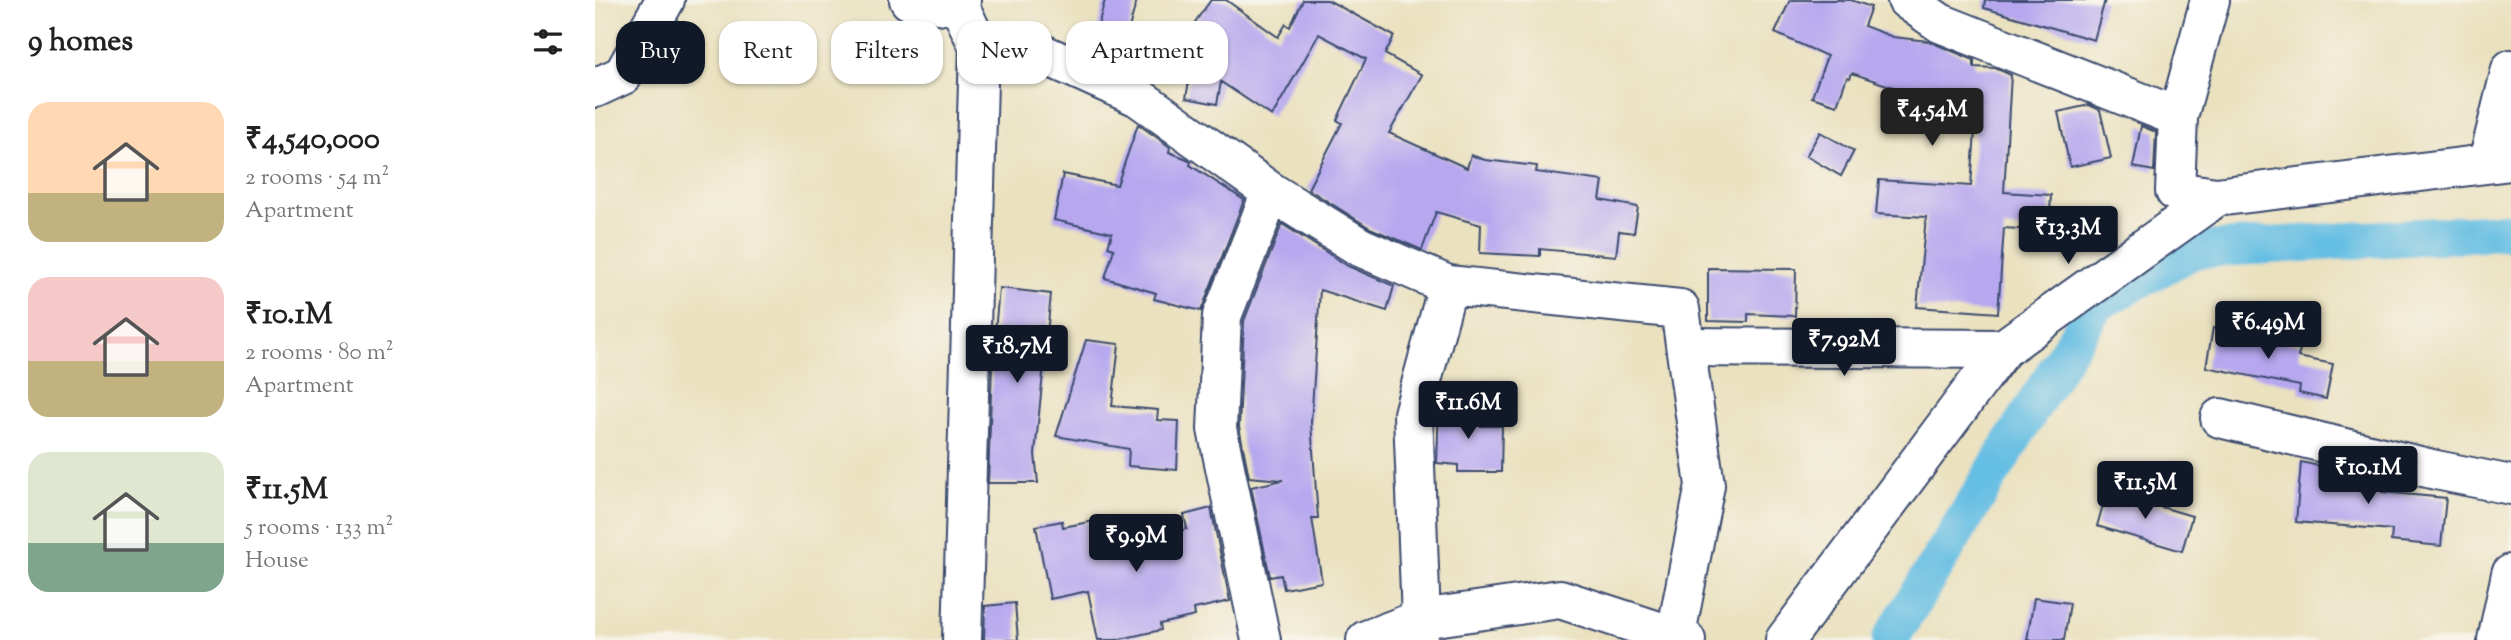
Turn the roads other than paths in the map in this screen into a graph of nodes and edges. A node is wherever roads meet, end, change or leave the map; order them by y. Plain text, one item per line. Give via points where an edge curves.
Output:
1 (665, 0) edge
2 (909, 0) edge
3 (1907, 0) edge
4 (2210, 0) edge
5 (960, 4) edge
6 (968, 21) edge
7 (1052, 58) edge
8 (2511, 69) edge
9 (978, 84) edge
10 (595, 88) edge
11 (2178, 117) junction
12 (2500, 162) edge
13 (1271, 192) junction
14 (2216, 197) junction
15 (1448, 285) junction
16 (1686, 347) junction
17 (2003, 349) junction
18 (2220, 418) dead end
19 (2511, 485) edge
20 (2511, 574) edge
21 (1420, 629) edge
22 (1681, 637) edge
23 (962, 640) edge
24 (1261, 640) edge
25 (1366, 640) edge
26 (1785, 640) edge
27 (2497, 640) edge

1 - 10 street via 623,75
2 - 5 street
3 - 11 street via 1940,23
4 - 11 street
5 - 6 street
7 - 13 street via 1138,97
8 - 12 street
9 - 23 street
11 - 14 street via 2175,191
12 - 14 street
13 - 15 street via 1360,247
13 - 24 street via 1222,316 1217,429
14 - 17 street
15 - 16 street via 1680,309
15 - 21 street via 1413,414
16 - 17 street
16 - 22 street via 1705,485
17 - 26 street
18 - 19 street
20 - 27 street
21 - 22 street via 1560,599
21 - 25 street

